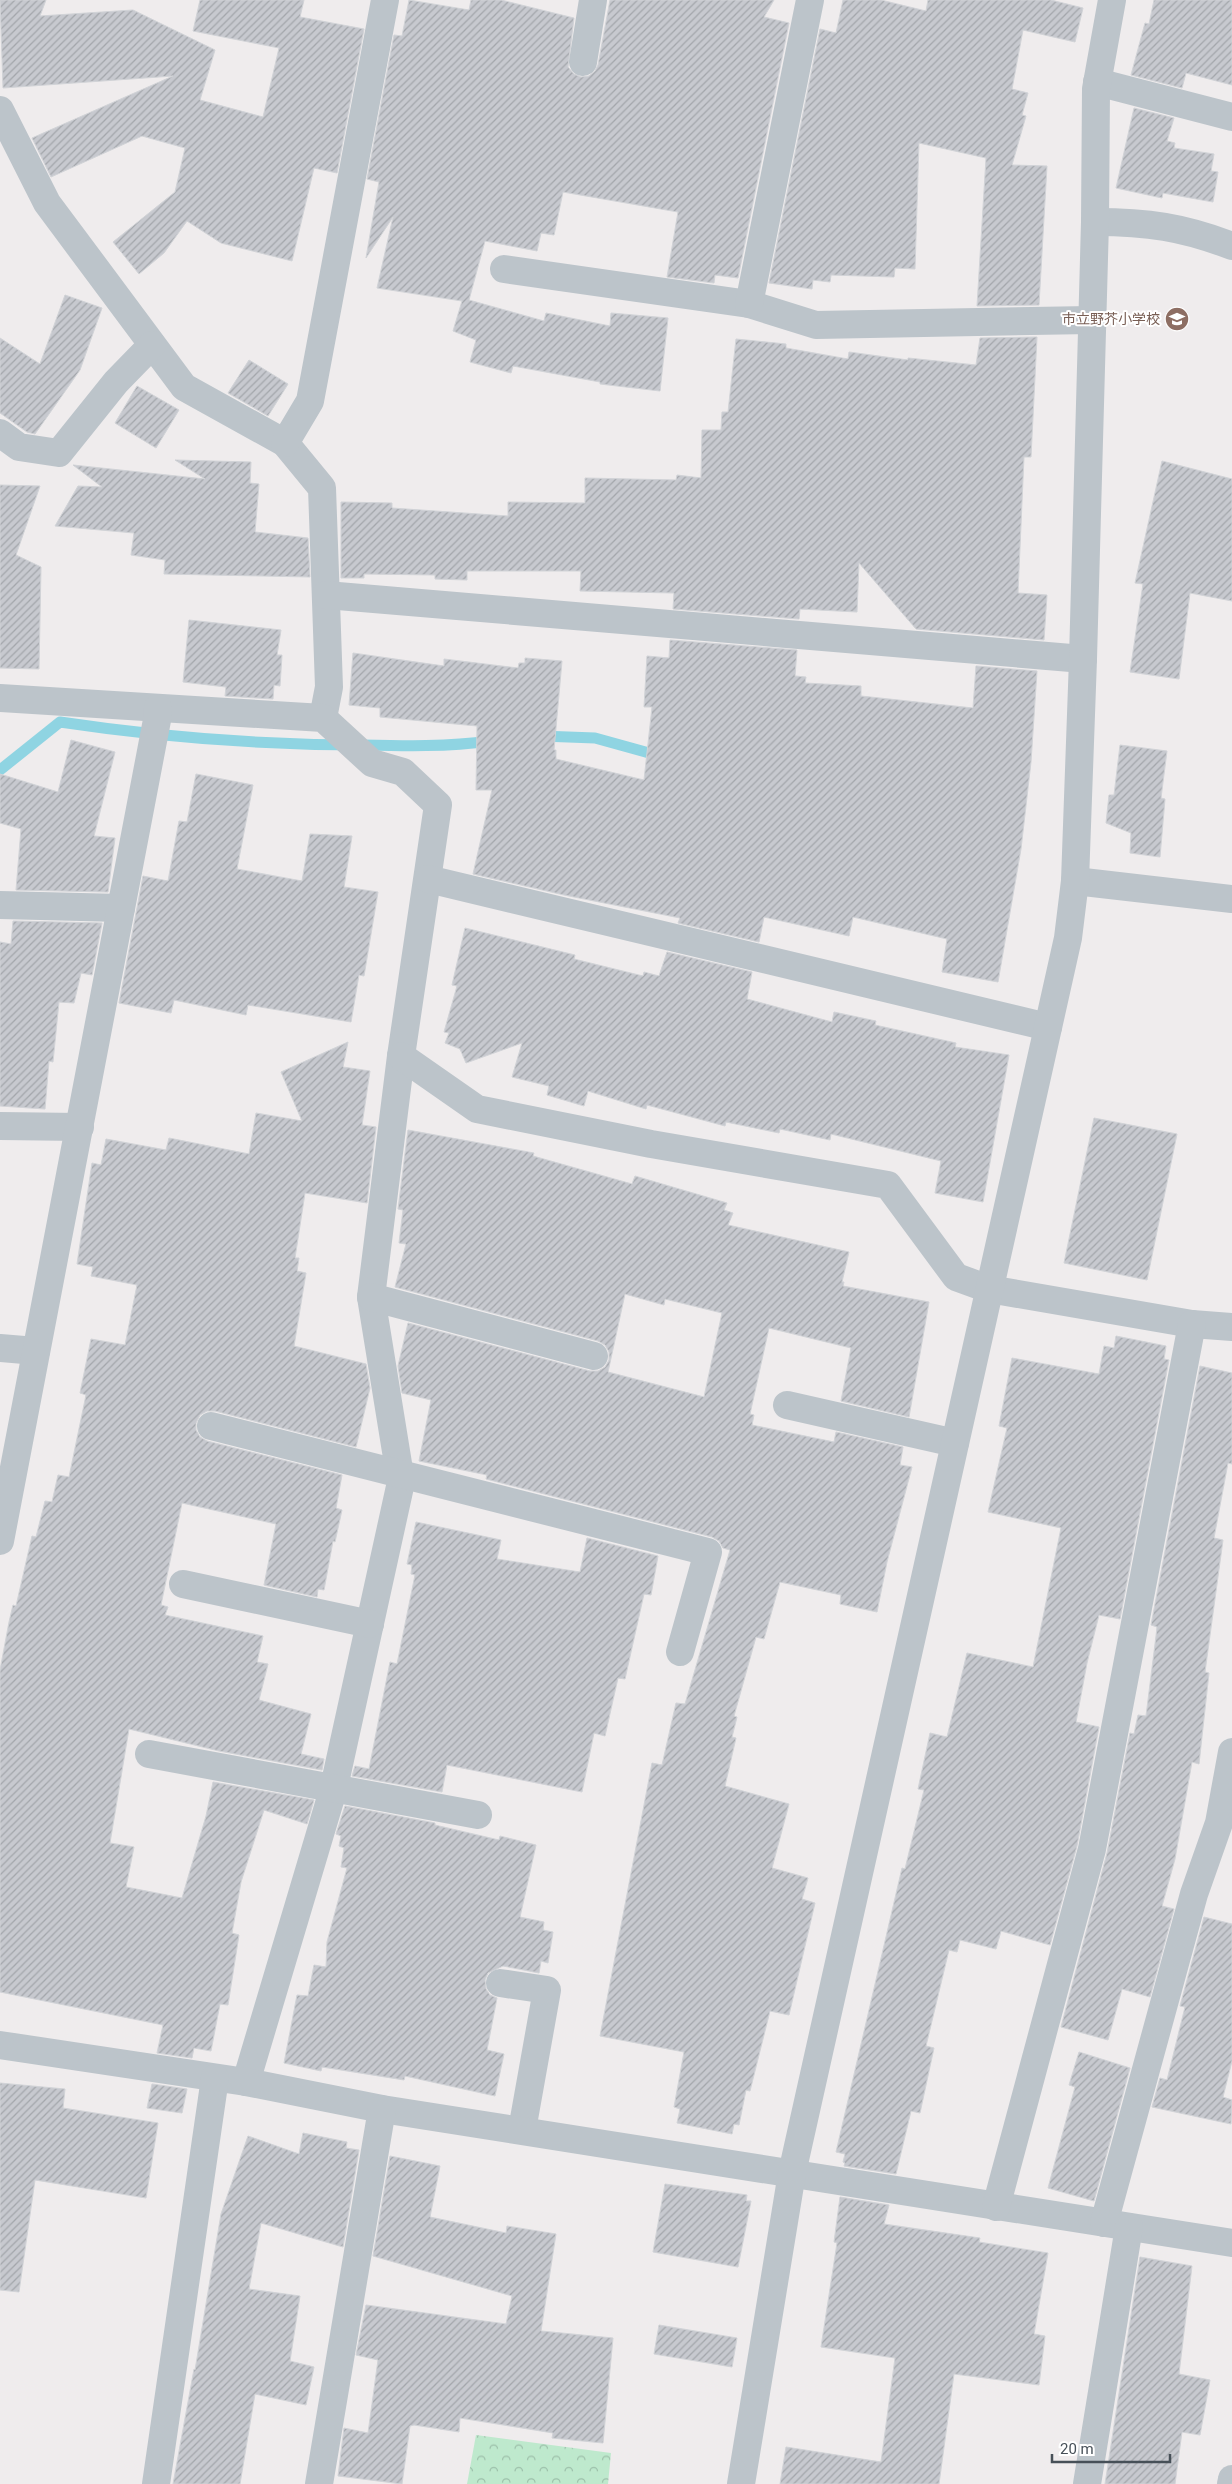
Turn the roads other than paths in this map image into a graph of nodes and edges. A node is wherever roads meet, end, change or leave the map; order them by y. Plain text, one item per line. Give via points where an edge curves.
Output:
1 (385, 0) edge
2 (593, 0) edge
3 (810, 0) edge
4 (1112, 0) edge
5 (583, 62) dead end
6 (1097, 82) junction
7 (0, 110) edge
8 (1232, 117) edge
9 (1095, 222) junction
10 (1232, 246) edge
11 (504, 270) dead end
12 (750, 304) junction
13 (1090, 320) junction
14 (152, 345) junction
15 (0, 433) edge
16 (285, 443) junction
17 (326, 595) junction
18 (1083, 659) junction
19 (0, 698) edge
20 (158, 714) junction
21 (323, 718) junction
22 (428, 879) junction
23 (1075, 881) junction
24 (1232, 899) edge
25 (0, 905) edge
26 (121, 908) junction
27 (1048, 1027) junction
28 (401, 1056) junction
29 (0, 1126) edge
30 (80, 1127) junction
31 (989, 1289) junction
32 (371, 1297) junction
33 (1192, 1324) junction
34 (1232, 1327) edge
35 (0, 1348) edge
36 (36, 1351) junction
37 (594, 1356) dead end
38 (787, 1404) dead end
39 (211, 1426) dead end
40 (955, 1443) junction
41 (399, 1473) junction
42 (0, 1542) edge
43 (183, 1584) dead end
44 (370, 1624) junction
45 (680, 1652) dead end
46 (1232, 1752) edge
47 (149, 1754) dead end
48 (334, 1787) junction
49 (478, 1815) dead end
50 (500, 1983) dead end
51 (0, 2045) edge
52 (215, 2078) junction
53 (246, 2082) junction
54 (382, 2109) junction
55 (522, 2130) junction
56 (792, 2173) junction
57 (996, 2207) junction
58 (1117, 2225) junction
59 (1232, 2243) edge
60 (1232, 2479) edge
61 (156, 2484) edge
62 (319, 2484) edge
63 (740, 2484) edge
64 (1087, 2484) edge
65 (1231, 2484) edge

1 - 16 street via 310,401
2 - 5 street
3 - 12 street
4 - 6 street
6 - 8 street
6 - 9 street
7 - 14 street via 48,203
9 - 10 street via 1139,222 1200,234
9 - 13 street
11 - 12 street
12 - 13 street via 816,325
13 - 18 street
14 - 15 street via 116,382 59,453 20,446
14 - 16 street via 184,387
16 - 17 street via 322,488
17 - 18 street
17 - 21 street via 329,687
18 - 23 street
19 - 20 street
20 - 21 street
20 - 26 street
21 - 22 street via 372,763 403,772 438,805
22 - 27 street
22 - 28 street
23 - 24 street
23 - 27 street via 1068,938
25 - 26 street
26 - 30 street
27 - 31 street
28 - 31 street via 478,1109 651,1144 888,1185 956,1277
28 - 32 street
29 - 30 street
30 - 36 street
31 - 33 street
31 - 40 street
32 - 37 street
32 - 41 street
33 - 34 street
33 - 57 street via 1092,1849
35 - 36 street
36 - 42 street
38 - 40 street
39 - 41 street
40 - 56 street
41 - 44 street via 401,1482
41 - 45 street via 708,1552
43 - 44 street
44 - 48 street
46 - 58 street via 1219,1823 1194,1894
47 - 48 street
48 - 49 street
48 - 53 street
50 - 55 street via 548,1990
51 - 52 street
52 - 53 street
52 - 61 street
53 - 54 street
54 - 55 street
54 - 62 street
55 - 56 street
56 - 57 street
56 - 63 street
57 - 58 street
58 - 59 street
58 - 64 street
60 - 65 street

